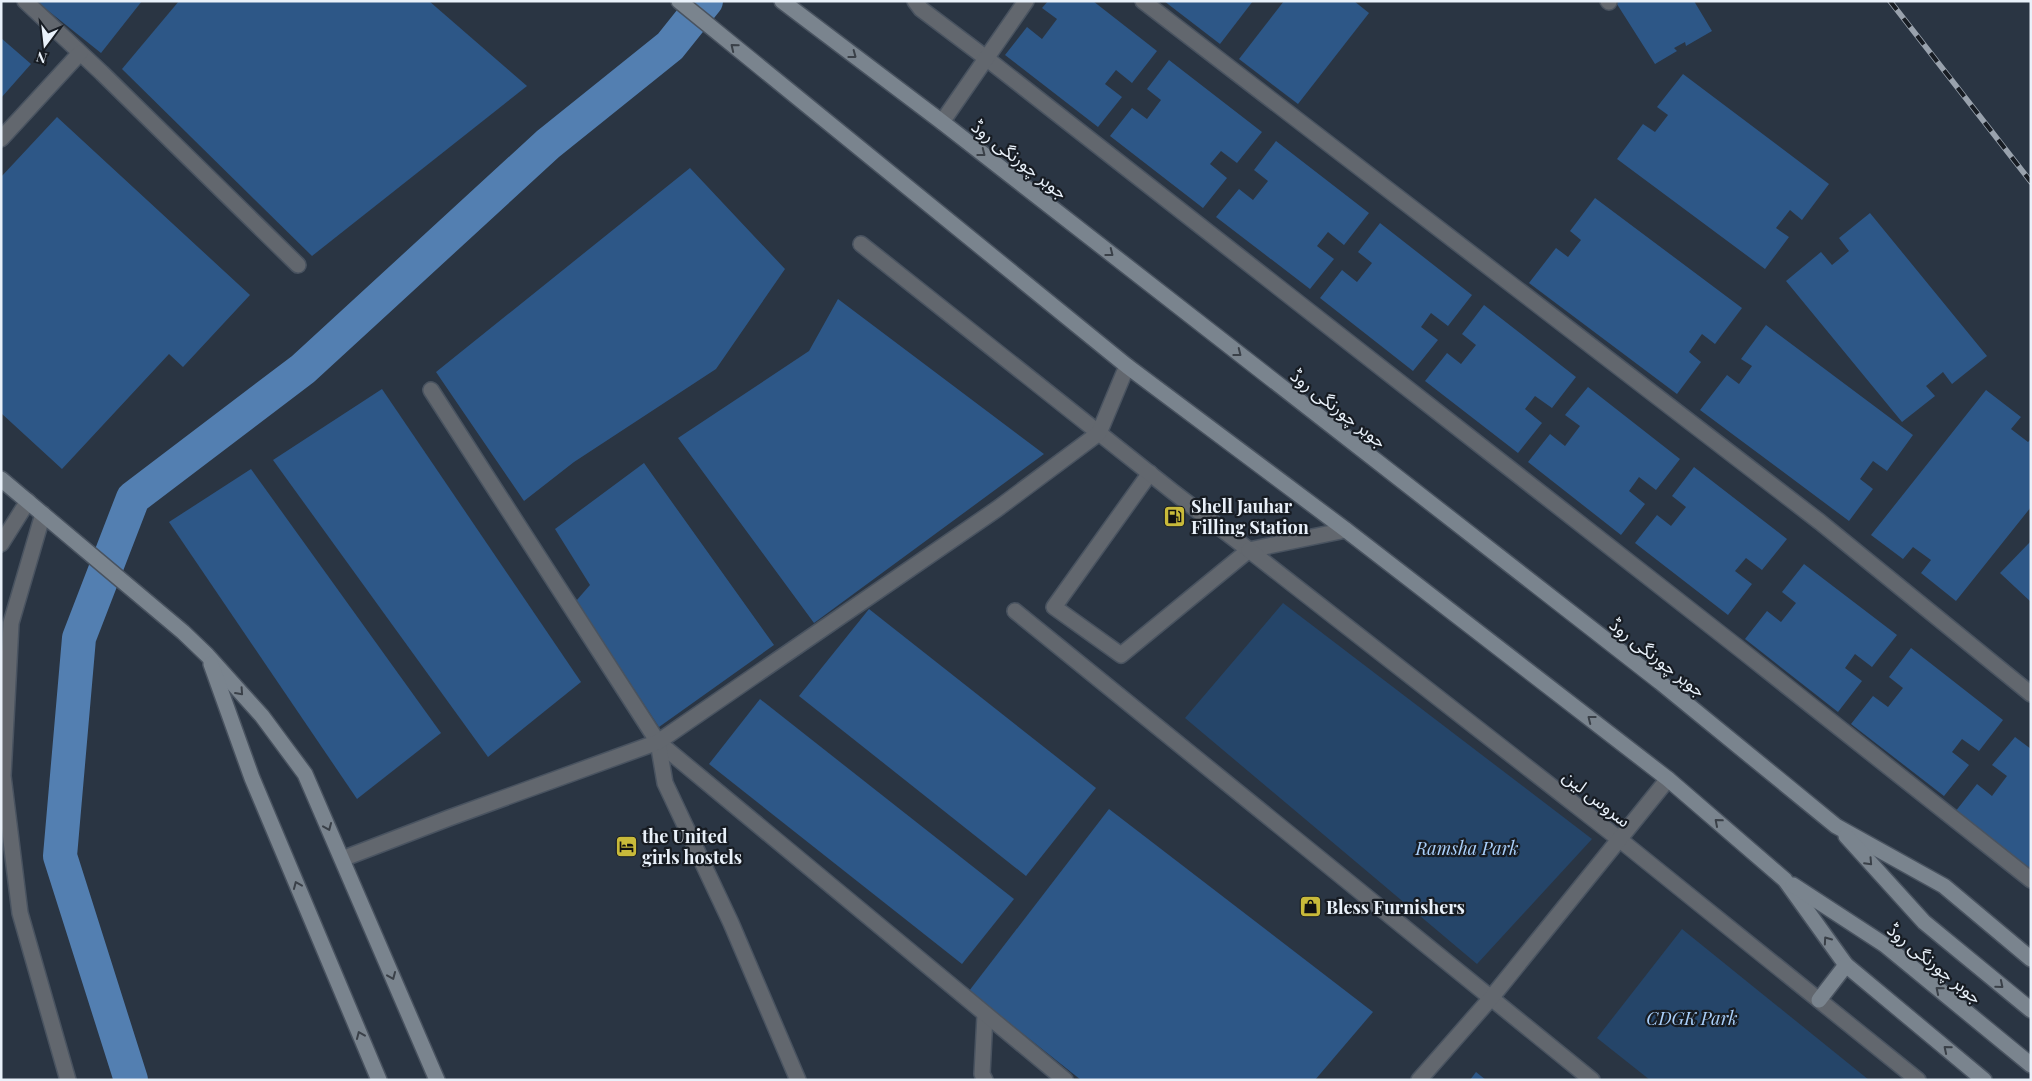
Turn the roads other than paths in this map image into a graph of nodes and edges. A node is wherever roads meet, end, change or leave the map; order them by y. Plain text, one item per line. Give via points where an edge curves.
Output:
1 (25, 1) edge
2 (679, 1) edge
3 (782, 1) edge
4 (915, 1) edge
5 (1026, 1) edge
6 (1144, 1) edge
7 (80, 53) junction
8 (986, 58) junction
9 (942, 122) junction
10 (1, 140) edge
11 (862, 244) dead end
12 (298, 265) dead end
13 (1127, 366) junction
14 (431, 390) dead end
15 (1099, 433) junction
16 (1150, 473) junction
17 (1, 479) edge
18 (28, 501) junction
19 (48, 518) junction
20 (1346, 530) junction
21 (1, 544) edge
22 (1249, 550) junction
23 (1015, 611) dead end
24 (208, 655) junction
25 (2031, 694) edge
26 (658, 742) junction
27 (1668, 779) junction
28 (1836, 826) junction
29 (1619, 839) junction
30 (342, 859) junction
31 (1785, 880) junction
32 (2031, 880) edge
33 (2031, 959) edge
34 (1846, 965) junction
35 (1491, 998) junction
36 (1819, 1000) junction
37 (2031, 1010) edge
38 (985, 1015) junction
39 (2031, 1065) edge
40 (68, 1080) edge
41 (379, 1080) edge
42 (437, 1080) edge
43 (798, 1080) edge
44 (985, 1080) edge
45 (1065, 1080) edge
46 (1419, 1080) edge
47 (1592, 1080) edge
48 (1918, 1080) edge
49 (1984, 1080) edge

1 - 7 street
13 -> 2 main road, جوہر چورنگی روڈ
3 -> 9 main road, جوہر چورنگی روڈ
4 - 8 street via 921,10
5 - 8 street
6 - 25 street via 1812,516
7 - 10 street
7 - 12 street
8 - 9 street
8 - 32 street
9 -> 28 main road, جوہر چورنگی روڈ via 1660,682
11 - 15 street, سروس لین
13 - 15 street
13 - 20 main road, جوہر چورنگی روڈ
14 - 26 street
15 - 16 street, سروس لین
15 - 26 street via 997,509
16 - 22 street, سروس لین
16 - 22 street via 1054,607 1121,655
17 - 18 main road
18 - 19 main road
18 - 21 street
19 - 24 main road
19 - 40 street via 11,623 3,776 20,913
20 - 22 street
27 -> 20 main road, جوہر چورنگی روڈ
22 - 29 street, سروس لین
23 - 35 street
24 -> 30 main road via 262,716 305,774
41 -> 24 main road via 252,778
26 - 30 street
26 - 38 street
26 - 43 street via 665,783 731,923
27 - 29 street
31 -> 27 main road, جوہر چورنگی روڈ
28 - 33 main road, جوہر چورنگی روڈ via 1944,886
28 -> 37 main road, جوہر چورنگی روڈ via 1924,922
29 - 35 street
29 - 36 street, سروس لین
30 -> 42 main road
34 -> 31 main road, جوہر چورنگی روڈ
39 -> 31 main road, جوہر چورنگی روڈ via 1885,945
34 - 36 main road
49 -> 34 main road, جوہر چورنگی روڈ
35 - 46 street
35 - 47 street
36 - 48 street, سروس لین
38 - 44 street via 982,1074
38 - 45 street

